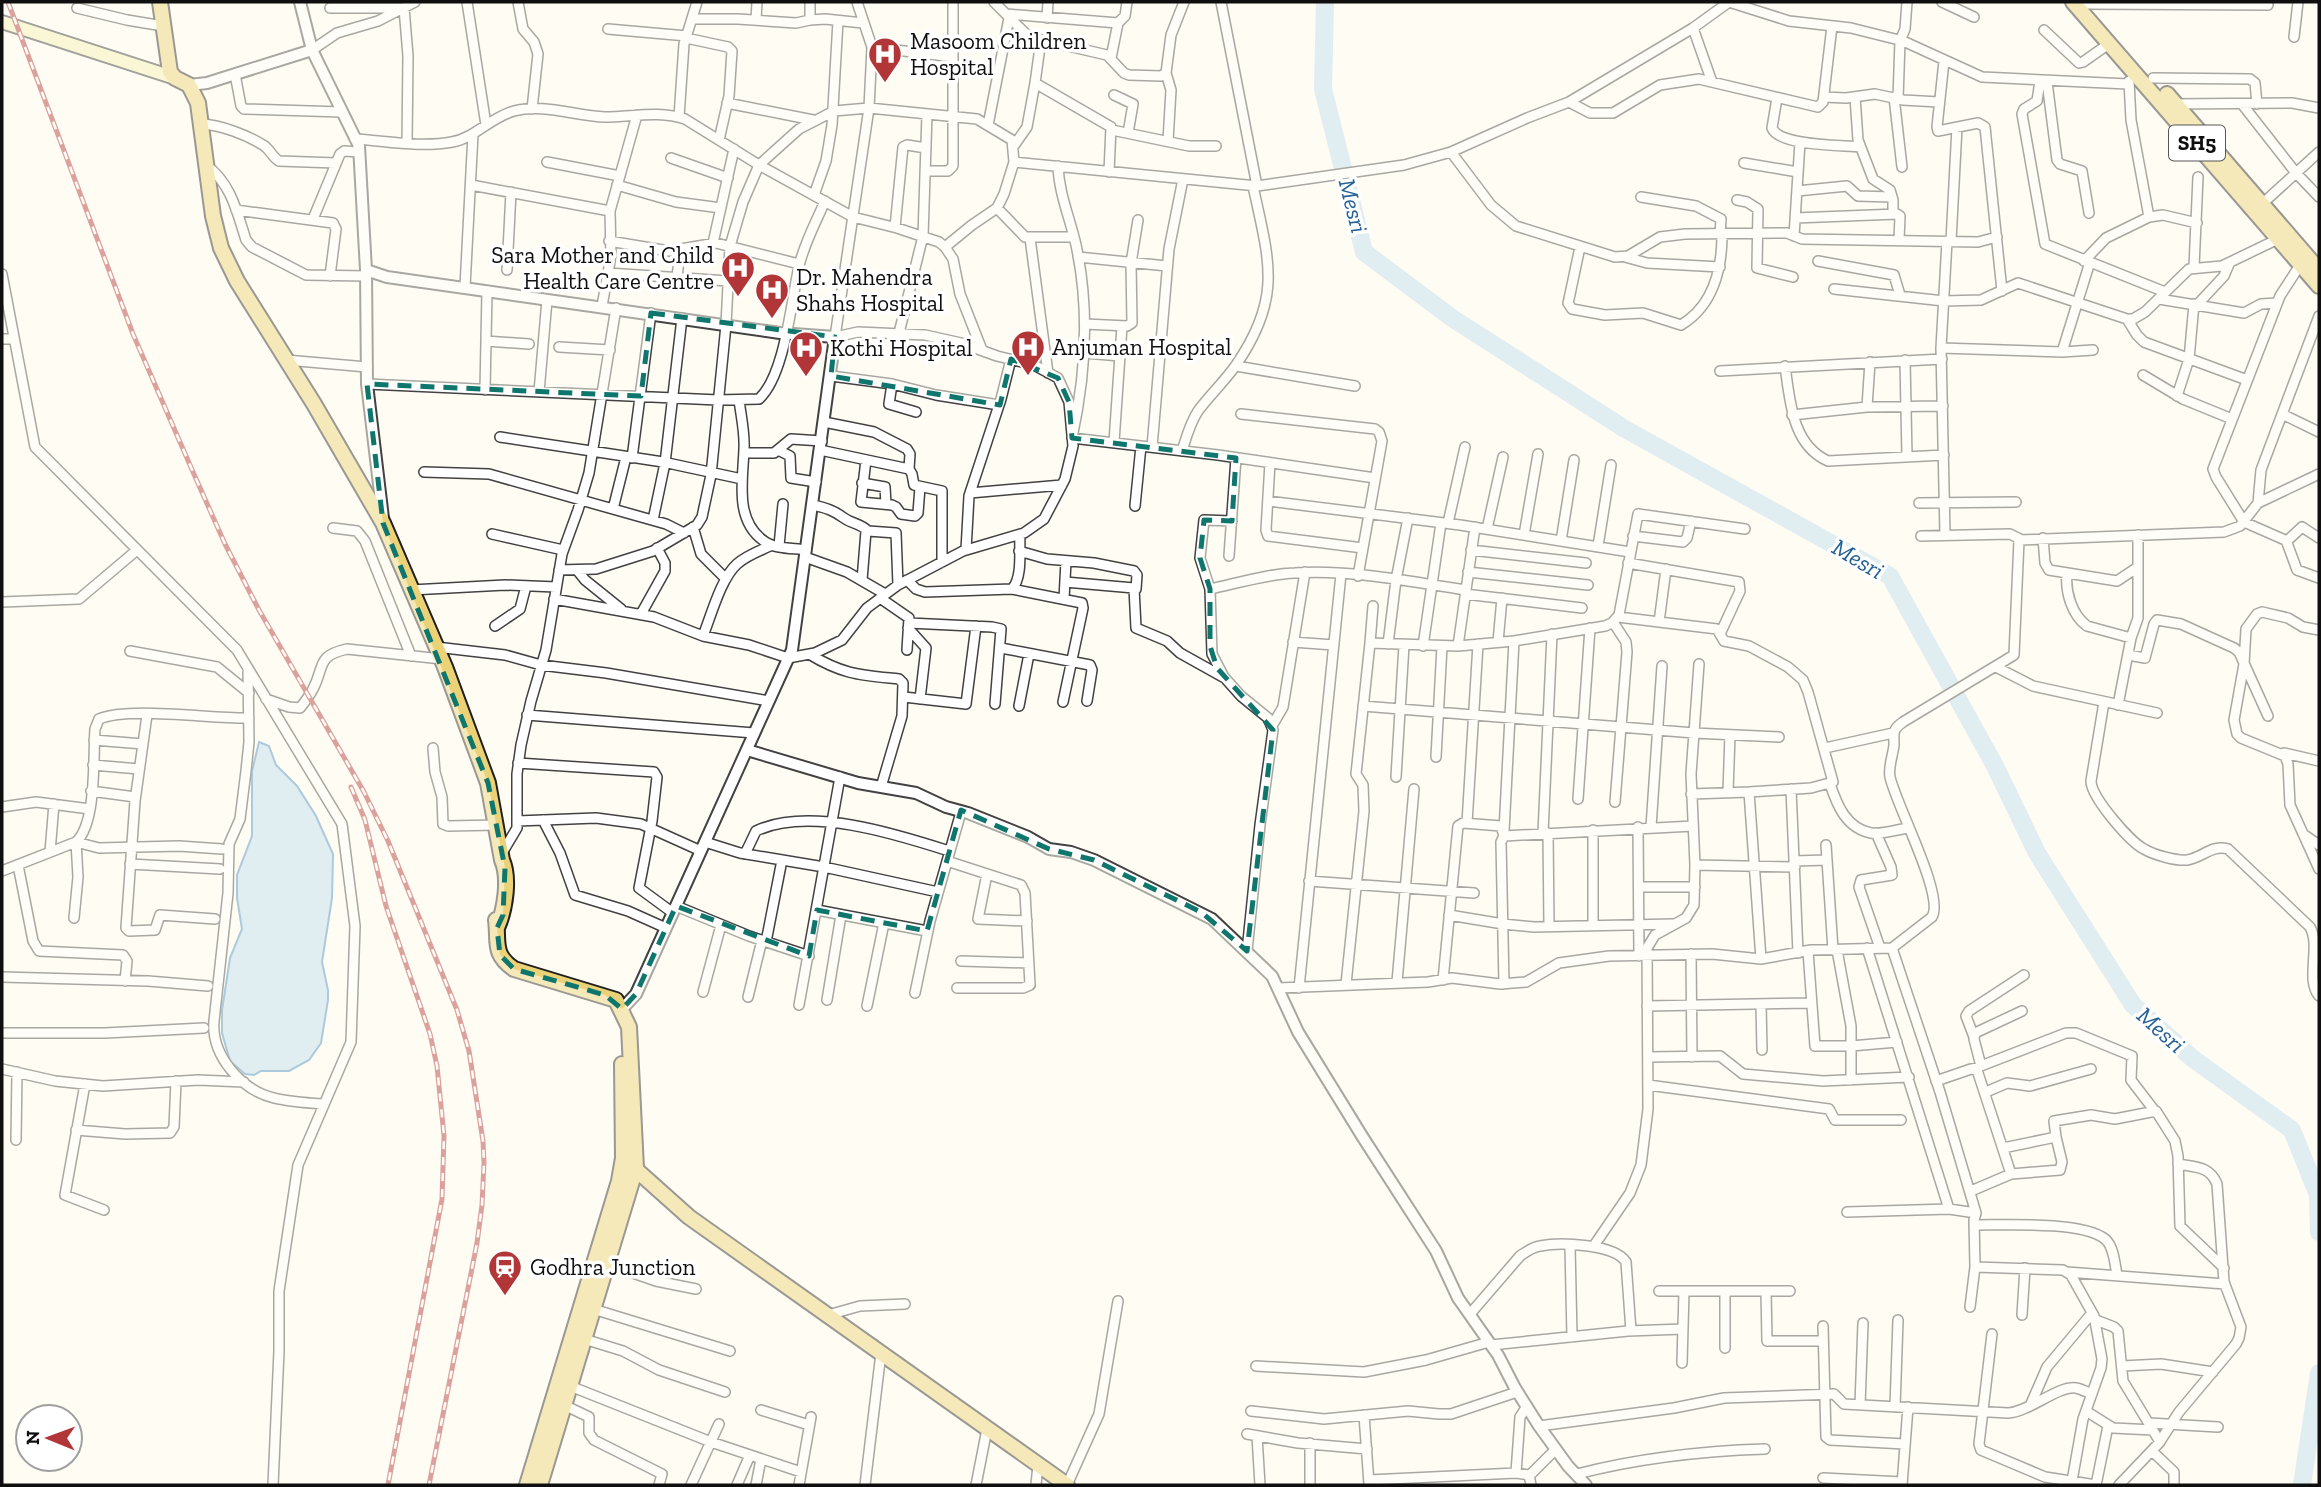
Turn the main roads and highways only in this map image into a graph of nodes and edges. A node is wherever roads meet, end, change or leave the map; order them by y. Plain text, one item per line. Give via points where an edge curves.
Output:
1 (160, 2) edge
2 (2081, 2) edge
3 (2, 22) edge
4 (175, 78) junction
5 (2319, 270) edge
6 (2319, 286) edge
7 (623, 1013) junction
8 (623, 1158) junction
9 (636, 1168) junction
10 (625, 1184) junction
11 (665, 1194) junction
12 (537, 1483) edge
13 (1067, 1485) edge

1 - 4 main road via 169,67
2 - 5 main road, SH5
2 - 6 main road, SH5 via 2110,44
3 - 4 main road
4 - 7 main road via 189,85 194,94 221,248 383,523 488,783 502,856 495,902 496,946 514,969 605,995 616,1000
7 - 8 main road
7 - 9 main road via 629,1027
8 - 9 main road
8 - 10 main road
9 - 10 main road
9 - 11 main road
10 - 11 main road
10 - 12 main road
10 - 12 main road via 607,1264
11 - 13 main road via 689,1217

